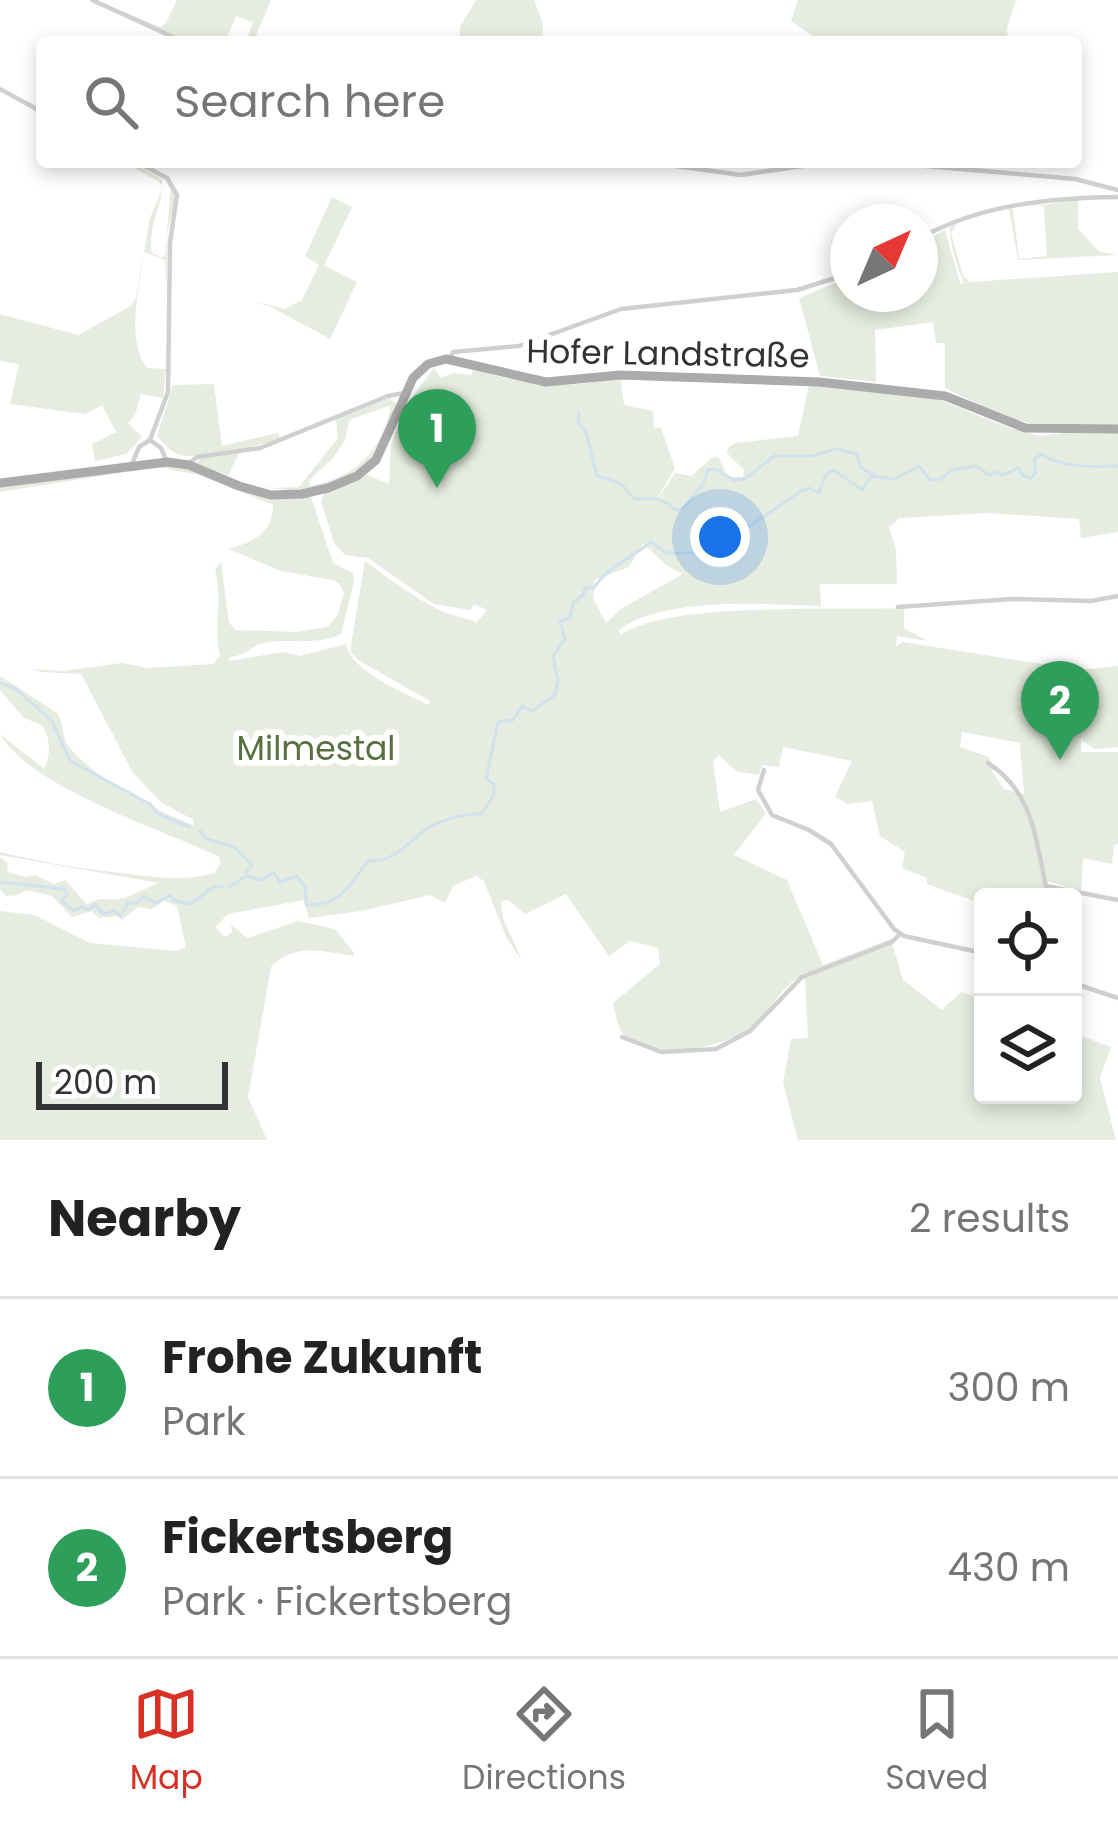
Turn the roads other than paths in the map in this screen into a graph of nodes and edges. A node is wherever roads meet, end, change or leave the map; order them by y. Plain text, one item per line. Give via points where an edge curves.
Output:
1 (92, 0) edge
2 (171, 36) edge
3 (0, 89) edge
4 (36, 109) edge
5 (148, 168) edge
6 (690, 168) edge
7 (788, 168) edge
8 (949, 168) edge
9 (1118, 193) edge
10 (938, 229) edge
11 (830, 280) edge
12 (450, 359) junction
13 (404, 394) junction
14 (1118, 429) edge
15 (150, 440) junction
16 (166, 462) junction
17 (132, 464) junction
18 (189, 465) junction
19 (0, 483) edge
20 (1118, 596) edge
21 (898, 607) dead end
22 (988, 763) dead end
23 (764, 770) dead end
24 (1118, 900) edge
25 (900, 934) junction
26 (974, 951) edge
27 (1082, 986) edge
28 (1118, 998) edge
29 (622, 1037) dead end

1 - 2 street
3 - 4 street
5 - 15 street via 177,195 168,392
6 - 7 street via 741,175
8 - 9 street via 1075,179
9 - 10 street via 994,208
11 - 12 street via 621,309 519,346 453,352
12 - 13 main road via 420,370
12 - 14 main road, Hofer Landstraße via 532,381 697,376 876,388 945,396 1025,428
13 - 18 street via 260,448
13 - 18 main road via 376,460 328,488 271,495
15 - 16 street
15 - 17 street
16 - 17 main road
16 - 18 main road
17 - 19 main road
20 - 21 street
22 - 24 street via 1027,805 1046,886
23 - 25 street via 758,790 772,815 831,844
25 - 26 street
25 - 29 street via 798,979 750,1031 716,1049 661,1052
27 - 28 street

